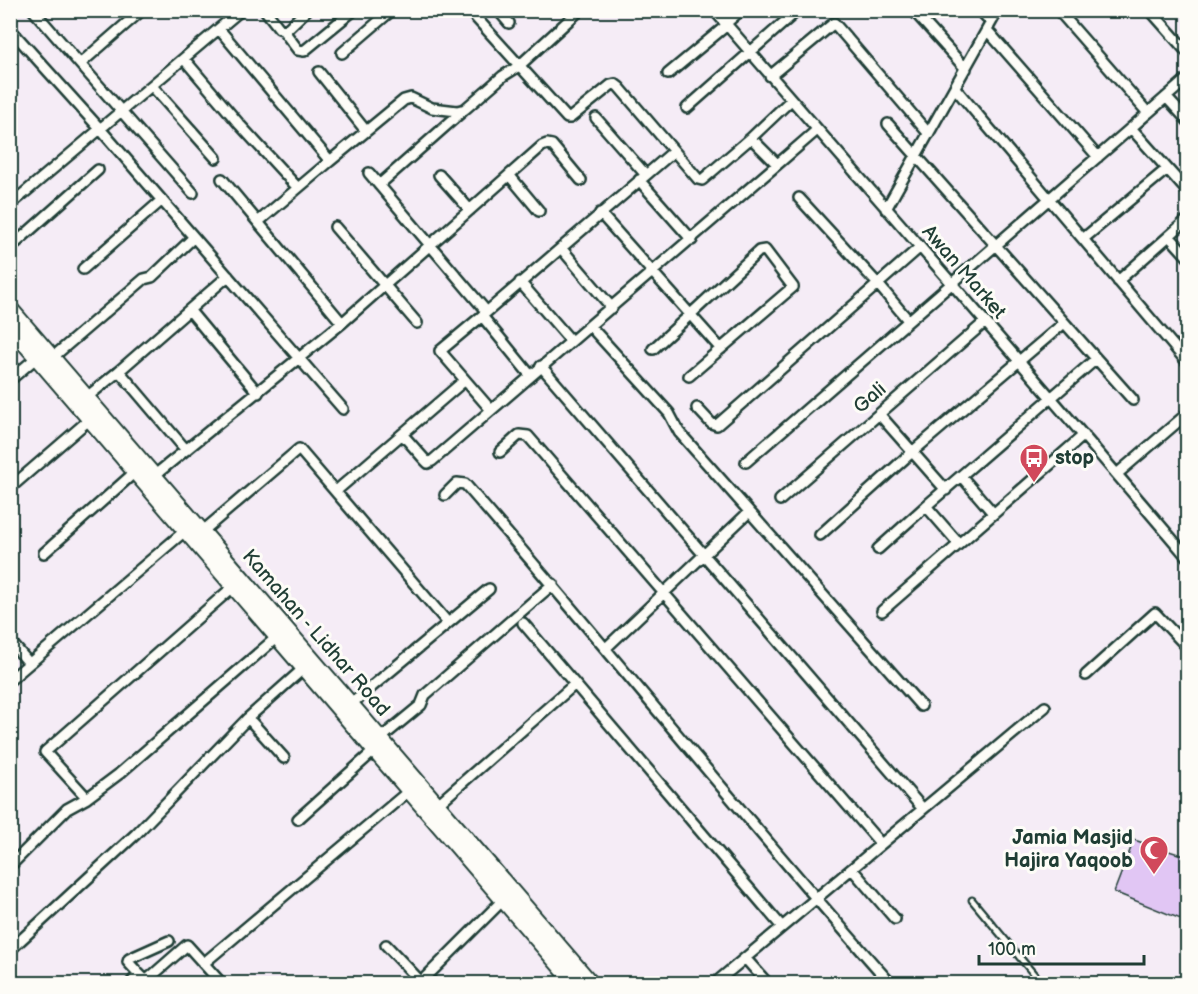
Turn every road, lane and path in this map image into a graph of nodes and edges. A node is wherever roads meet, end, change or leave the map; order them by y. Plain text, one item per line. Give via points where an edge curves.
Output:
1 (33, 10) edge
2 (142, 10) edge
3 (241, 10) edge
4 (265, 10) edge
5 (308, 10) edge
6 (337, 10) edge
7 (354, 10) edge
8 (392, 10) edge
9 (469, 10) edge
10 (498, 10) edge
11 (580, 10) edge
12 (714, 10) edge
13 (741, 10) edge
14 (798, 10) edge
15 (913, 10) edge
16 (981, 10) edge
17 (998, 10) edge
18 (1058, 10) edge
19 (1150, 10) edge
20 (344, 19) junction
21 (509, 23) dead end
22 (726, 25) junction
23 (989, 26) junction
24 (10, 29) edge
25 (219, 29) junction
26 (283, 30) junction
27 (750, 52) junction
28 (342, 53) dead end
29 (1188, 53) edge
30 (184, 59) junction
31 (80, 64) junction
32 (519, 66) junction
33 (966, 69) junction
34 (319, 72) dead end
35 (668, 74) dead end
36 (770, 76) junction
37 (1188, 78) edge
38 (152, 86) junction
39 (954, 88) junction
40 (1166, 97) junction
41 (791, 100) junction
42 (687, 108) dead end
43 (465, 109) junction
44 (122, 111) junction
45 (1148, 113) junction
46 (596, 118) dead end
47 (1188, 121) edge
48 (888, 124) dead end
49 (1131, 128) junction
50 (101, 130) junction
51 (817, 130) junction
52 (366, 131) junction
53 (928, 135) junction
54 (751, 138) junction
55 (674, 151) junction
56 (916, 155) junction
57 (1098, 157) junction
58 (216, 158) dead end
59 (330, 161) junction
60 (777, 164) junction
61 (1167, 169) junction
62 (98, 170) dead end
63 (369, 174) dead end
64 (439, 175) dead end
65 (509, 175) junction
66 (643, 177) junction
67 (222, 179) dead end
68 (582, 180) dead end
69 (379, 186) junction
70 (297, 187) junction
71 (193, 192) dead end
72 (1188, 192) edge
73 (799, 198) dead end
74 (1049, 199) junction
75 (162, 200) junction
76 (10, 206) edge
77 (886, 209) junction
78 (470, 210) junction
79 (539, 211) dead end
80 (600, 213) junction
81 (1188, 219) edge
82 (258, 222) junction
83 (335, 227) dead end
84 (1169, 236) junction
85 (194, 237) junction
86 (1083, 239) junction
87 (692, 240) junction
88 (429, 245) junction
89 (995, 246) junction
90 (10, 248) edge
91 (561, 248) junction
92 (919, 248) junction
93 (1188, 257) edge
94 (83, 268) dead end
95 (653, 271) junction
96 (228, 276) junction
97 (1118, 280) junction
98 (520, 282) junction
99 (878, 284) junction
100 (951, 284) junction
101 (385, 286) junction
102 (10, 308) edge
103 (612, 308) junction
104 (190, 311) junction
105 (484, 314) junction
106 (690, 314) junction
107 (908, 320) junction
108 (985, 322) junction
109 (342, 323) junction
110 (417, 323) dead end
111 (1064, 323) junction
112 (590, 326) junction
113 (10, 327) edge
114 (571, 341) junction
115 (432, 343) dead end
116 (653, 349) dead end
117 (721, 349) junction
118 (440, 351) junction
119 (37, 357) junction
120 (53, 357) junction
121 (300, 359) junction
122 (1096, 359) junction
123 (1019, 361) junction
124 (1188, 363) edge
125 (541, 366) junction
126 (119, 371) junction
127 (531, 376) junction
128 (689, 376) dead end
129 (10, 380) edge
130 (465, 380) junction
131 (258, 393) junction
132 (87, 397) junction
133 (1051, 397) junction
134 (1133, 400) dead end
135 (697, 408) dead end
136 (343, 409) dead end
137 (491, 410) junction
138 (879, 414) junction
139 (1187, 415) edge
140 (90, 419) junction
141 (402, 434) junction
142 (1084, 435) junction
143 (186, 450) junction
144 (500, 452) dead end
145 (911, 453) junction
146 (746, 462) dead end
147 (135, 472) junction
148 (1117, 474) junction
149 (155, 475) junction
150 (961, 476) junction
151 (10, 488) edge
152 (946, 490) junction
153 (336, 491) junction
154 (445, 495) dead end
155 (780, 500) dead end
156 (926, 506) junction
157 (749, 512) junction
158 (993, 513) junction
159 (186, 530) junction
160 (203, 531) junction
161 (820, 535) dead end
162 (959, 544) junction
163 (878, 549) dead end
164 (44, 553) dead end
165 (704, 555) junction
166 (1188, 558) edge
167 (553, 584) junction
168 (234, 586) junction
169 (489, 589) dead end
170 (665, 593) junction
171 (882, 611) dead end
172 (448, 623) junction
173 (523, 623) dead end
174 (277, 637) junction
175 (10, 641) edge
176 (606, 648) junction
177 (1188, 648) edge
178 (29, 663) junction
179 (304, 668) junction
180 (1086, 675) dead end
181 (10, 680) edge
182 (575, 684) junction
183 (351, 704) junction
184 (921, 706) dead end
185 (1046, 707) dead end
186 (248, 718) junction
187 (378, 744) junction
188 (284, 758) dead end
189 (410, 790) junction
190 (87, 798) junction
191 (438, 804) junction
192 (923, 809) junction
193 (297, 819) dead end
194 (881, 844) junction
195 (10, 866) edge
196 (852, 869) junction
197 (816, 899) junction
198 (503, 900) junction
199 (972, 900) dead end
200 (895, 918) dead end
201 (782, 927) junction
202 (169, 941) dead end
203 (386, 945) dead end
204 (10, 950) edge
205 (745, 958) junction
206 (204, 963) junction
207 (139, 974) junction
208 (147, 982) edge
209 (421, 983) edge
210 (130, 984) edge
211 (222, 984) edge
212 (575, 984) edge
213 (592, 984) edge
214 (714, 984) edge
215 (768, 984) edge
216 (891, 984) edge
217 (1042, 984) edge

1 - 31 street
2 - 31 street
3 - 25 street
4 - 26 street
5 - 26 street
6 - 20 street
7 - 20 street
8 - 28 street
9 - 32 street
10 - 21 street
11 - 32 street
12 - 22 street, Awan Market
13 - 22 street
14 - 27 street
15 - 33 street
16 - 23 street
17 - 23 street
18 - 45 street
19 - 29 street
20 - 26 street via 304,51 298,50
22 - 27 street, Awan Market
22 - 35 street
23 - 33 street
23 - 57 street
24 - 50 street
25 - 30 street
25 - 59 street
27 - 36 street, Awan Market
27 - 42 street
30 - 38 street
30 - 70 street
31 - 44 street
32 - 43 street
32 - 55 street via 567,118 615,84
33 - 39 street
34 - 52 street
36 - 41 street, Awan Market
36 - 53 street via 834,23
37 - 40 street
38 - 44 street
38 - 58 street
39 - 53 street
39 - 74 street
40 - 45 street
40 - 47 street
41 - 51 street, Awan Market
41 - 54 street
43 - 52 street via 432,108 411,98
43 - 69 street
44 - 50 street
44 - 71 street
45 - 49 street
46 - 66 street
48 - 56 street
49 - 57 street
49 - 61 street
50 - 75 street
50 - 76 street
51 - 60 street
51 - 77 street, Awan Market
52 - 59 street
53 - 56 street
54 - 55 street via 702,180
54 - 60 street
55 - 66 street
56 - 77 street
56 - 89 street
57 - 74 street
59 - 70 street
60 - 87 street
61 - 72 street
61 - 86 street
62 - 90 street
63 - 69 street
64 - 78 street
65 - 68 street via 547,144
65 - 78 street
65 - 79 street
66 - 80 street
66 - 87 street
67 - 82 street
69 - 88 street
70 - 82 street
73 - 99 street
74 - 86 street
74 - 89 street
75 - 85 street
75 - 94 street
77 - 92 street, Awan Market
78 - 88 street
80 - 91 street
80 - 95 street
81 - 84 street
82 - 109 street
83 - 101 street
84 - 93 street
84 - 97 street
85 - 96 street
85 - 120 street via 152,277 144,279
86 - 97 street
87 - 95 street
88 - 101 street
88 - 105 street
89 - 100 street
89 - 111 street
91 - 98 street
91 - 103 street
92 - 99 street
92 - 100 street, Awan Market
95 - 103 street
95 - 106 street
96 - 104 street
96 - 121 street
97 - 124 street
98 - 105 street
98 - 114 street
99 - 107 street
99 - 135 street via 717,425
100 - 107 street
100 - 108 street, Awan Market
101 - 109 street
101 - 110 street
102 - 120 main road, Kamahan - Lidhar Road
103 - 112 street
104 - 126 street
104 - 131 street
105 - 118 street
105 - 127 street
106 - 116 street
106 - 117 street
106 - 117 street via 759,251 765,250 793,287
107 - 146 street
108 - 123 street, Awan Market
108 - 138 street, Gali
109 - 121 street
111 - 122 street
111 - 123 street
112 - 114 street
112 - 157 street via 669,413 679,432
113 - 119 main road, Kamahan - Lidhar Road
114 - 125 street
115 - 118 street
117 - 128 street
118 - 130 street
119 - 129 street
119 - 140 main road, Kamahan - Lidhar Road
120 - 132 main road, Kamahan - Lidhar Road
121 - 131 street
121 - 136 street
122 - 133 street
122 - 134 street
123 - 133 street, Awan Market
123 - 145 street
125 - 127 street
125 - 165 street
126 - 132 street
126 - 143 street
127 - 137 street
130 - 137 street
130 - 141 street
131 - 143 street
132 - 149 main road, Kamahan - Lidhar Road
133 - 142 street, Awan Market
133 - 150 street
137 - 141 street via 428,463
138 - 145 street
138 - 155 street, Gali
139 - 148 street
140 - 147 main road, Kamahan - Lidhar Road
140 - 151 street
141 - 153 street
142 - 148 street, Awan Market
142 - 158 street
143 - 149 street
144 - 170 street via 519,435 528,436
145 - 152 street
145 - 161 street
147 - 159 main road, Kamahan - Lidhar Road
147 - 164 street
148 - 166 street, Awan Market
149 - 160 main road, Kamahan - Lidhar Road
150 - 152 street
150 - 158 street
152 - 156 street
153 - 160 street via 299,449
153 - 172 street
154 - 167 street via 458,483 465,484
156 - 162 street
156 - 163 street
157 - 165 street
157 - 184 street
158 - 162 street
159 - 168 main road, Kamahan - Lidhar Road
159 - 178 street
160 - 183 main road, Kamahan - Lidhar Road
162 - 171 street
165 - 170 street
165 - 192 street
167 - 176 street
167 - 187 street via 426,695 421,705
168 - 174 main road, Kamahan - Lidhar Road
168 - 190 street via 45,752
169 - 172 street
170 - 176 street
170 - 194 street
172 - 183 street
173 - 182 street
174 - 179 main road, Kamahan - Lidhar Road
174 - 190 street
175 - 178 street
176 - 197 street
177 - 180 street via 1155,613
178 - 181 street
179 - 186 street
179 - 187 main road, Kamahan - Lidhar Road
182 - 191 street
182 - 201 street
183 - 187 main road, Kamahan - Lidhar Road
185 - 192 street
186 - 188 street
186 - 204 street via 136,834
187 - 189 main road, Kamahan - Lidhar Road
187 - 191 main road, Kamahan - Lidhar Road
187 - 193 street
189 - 198 main road, Kamahan - Lidhar Road
189 - 206 street
190 - 195 street via 67,809
191 - 213 main road, Kamahan - Lidhar Road
192 - 194 street
194 - 196 street
196 - 197 street
196 - 200 street
197 - 201 street
197 - 216 street
198 - 209 street
198 - 212 main road, Kamahan - Lidhar Road
199 - 217 lane
201 - 205 street
202 - 207 street via 129,959
203 - 209 street
205 - 214 street
205 - 215 street
206 - 208 street via 185,945
206 - 211 street
207 - 208 street
207 - 210 street

